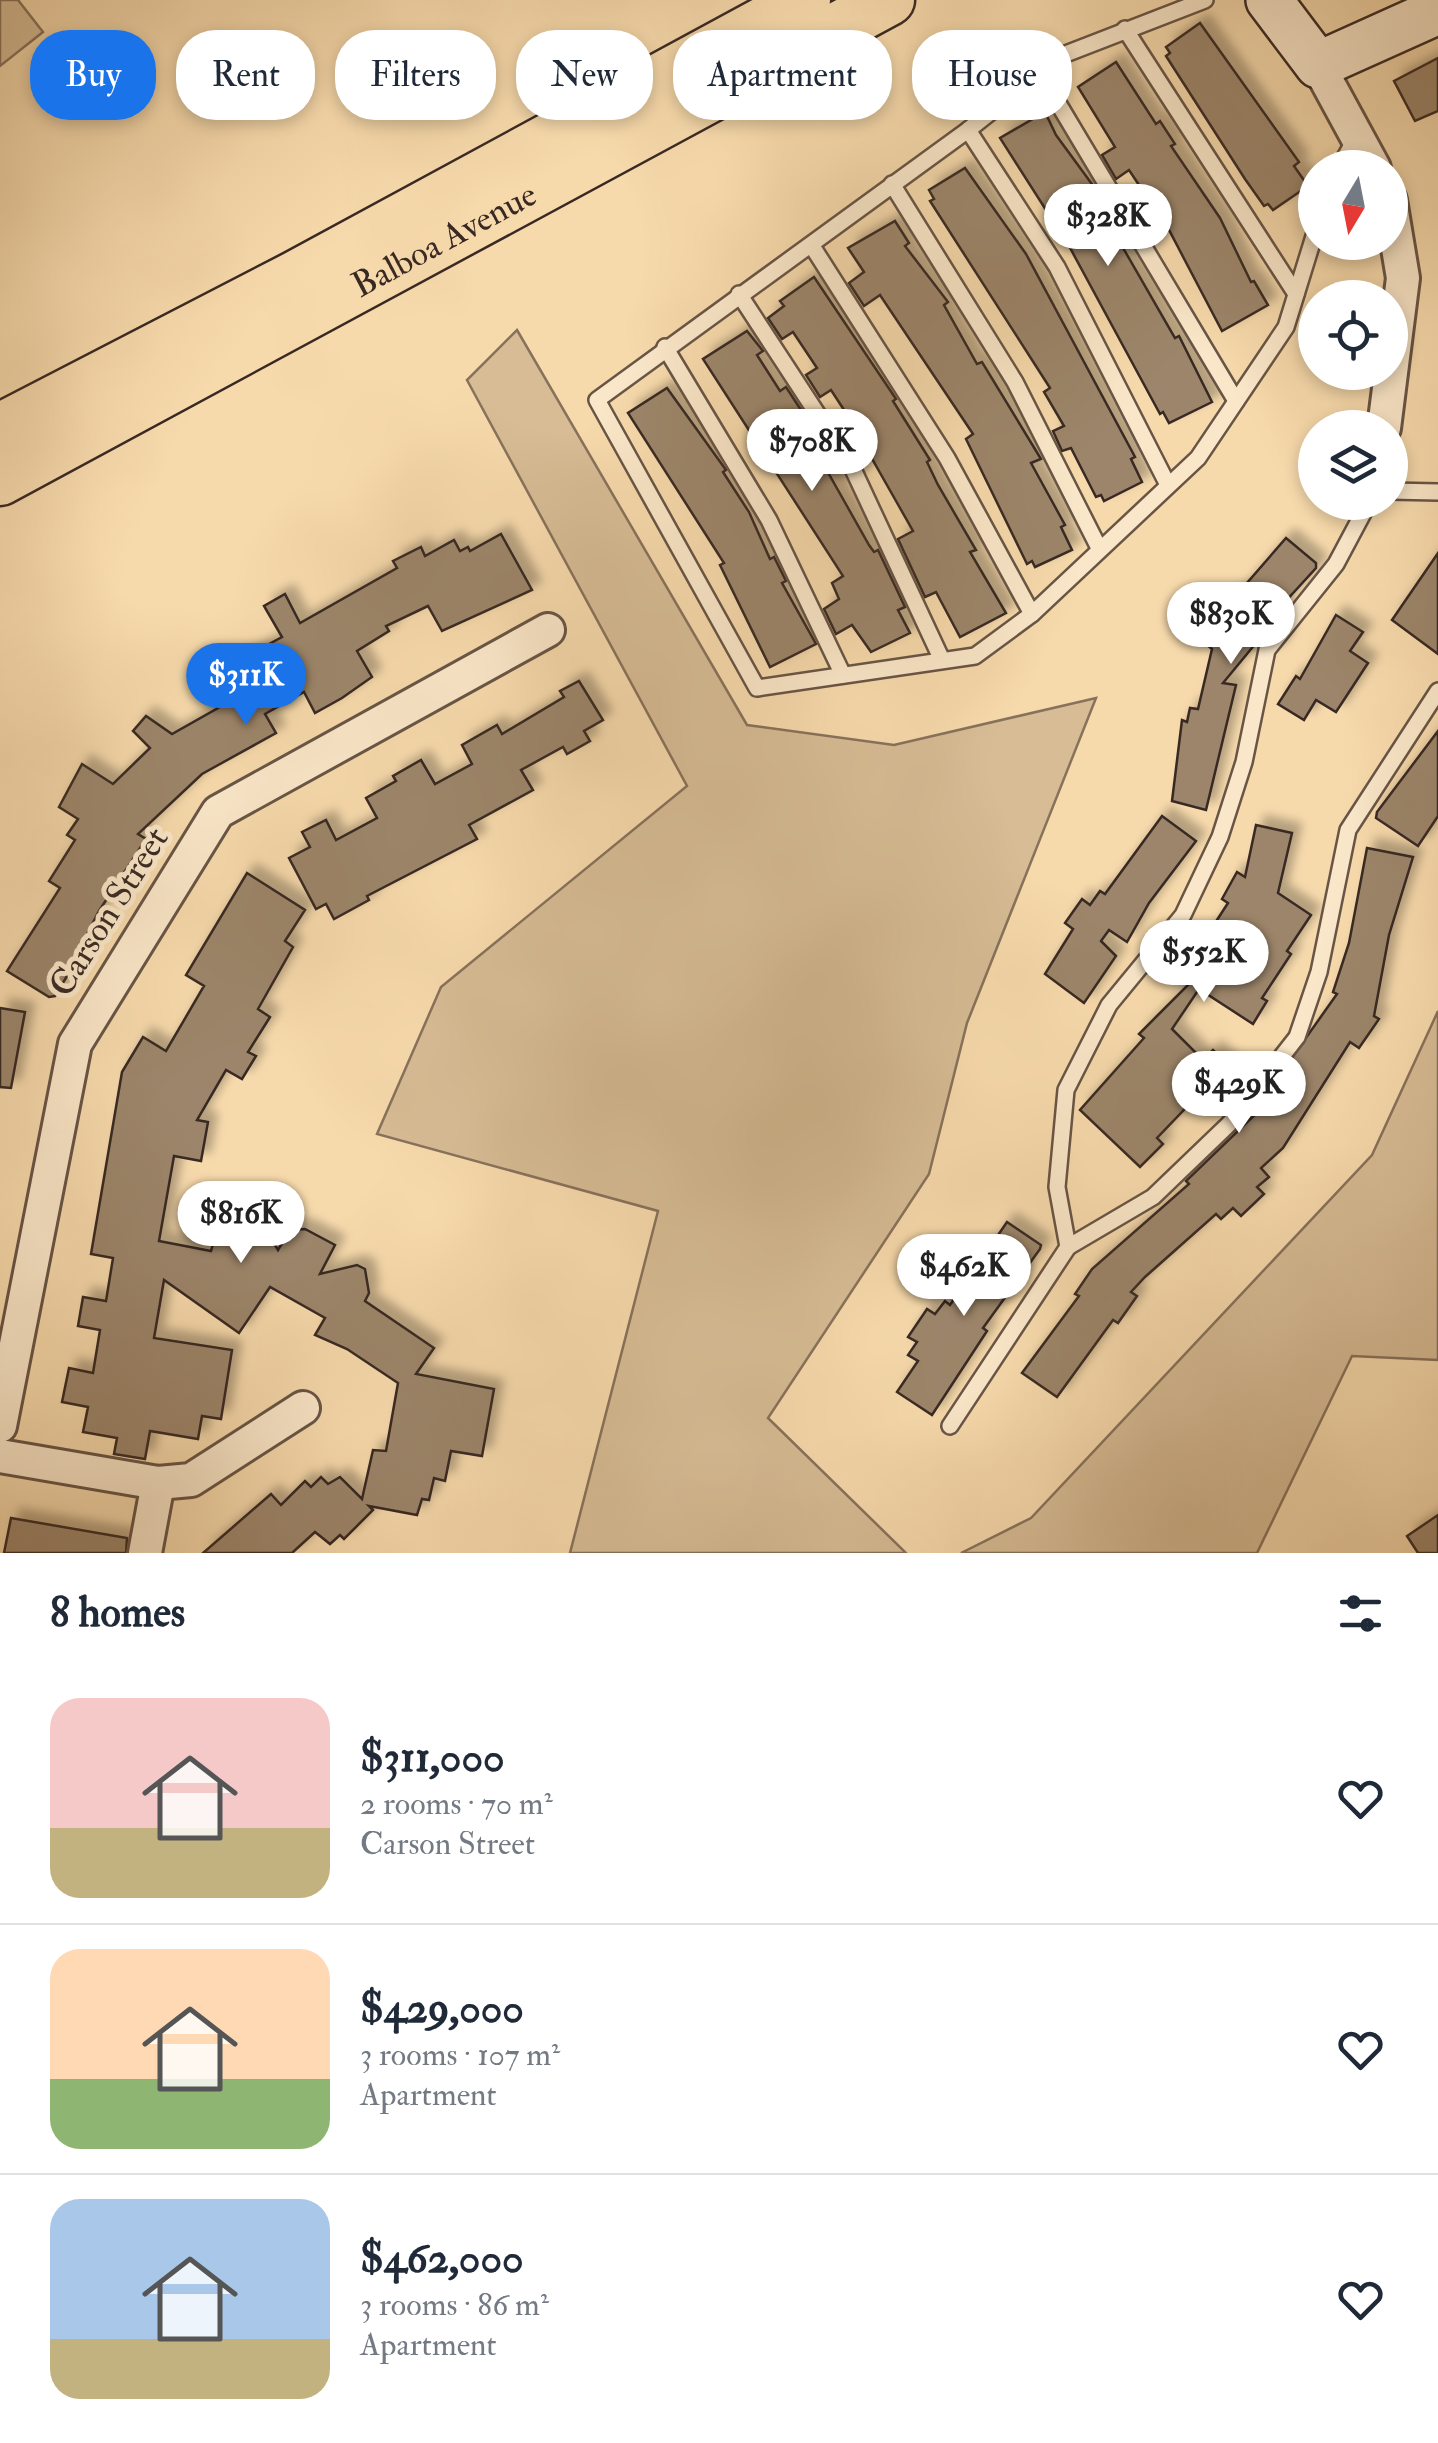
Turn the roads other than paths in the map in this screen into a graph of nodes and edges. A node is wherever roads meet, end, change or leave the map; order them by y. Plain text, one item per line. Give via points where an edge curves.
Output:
1 (805, 0) edge
2 (889, 0) edge
3 (1205, 0) edge
4 (1268, 0) edge
5 (1438, 10) edge
6 (1125, 29) junction
7 (1072, 51) edge
8 (1318, 66) junction
9 (980, 120) edge
10 (1069, 120) edge
11 (968, 130) junction
12 (1358, 134) junction
13 (1349, 150) edge
14 (1366, 150) edge
15 (892, 184) junction
16 (812, 246) junction
17 (1307, 260) edge
18 (1400, 260) edge
19 (739, 294) junction
20 (1296, 294) junction
21 (665, 347) junction
22 (1236, 402) junction
23 (1386, 410) edge
24 (0, 429) edge
25 (0, 480) edge
26 (1168, 486) junction
27 (1408, 491) edge
28 (1438, 492) edge
29 (1360, 520) edge
30 (1099, 548) junction
31 (1032, 614) junction
32 (548, 630) dead end
33 (942, 660) junction
34 (843, 675) junction
35 (1438, 690) edge
36 (1068, 1247) junction
37 (303, 1408) dead end
38 (0, 1426) edge
39 (950, 1426) dead end
40 (0, 1456) edge
41 (158, 1483) junction
42 (145, 1553) edge

1 - 24 main road, Balboa Avenue
2 - 25 main road, Balboa Avenue
3 - 6 lane
4 - 8 street
5 - 8 street
6 - 7 lane
6 - 20 lane
8 - 12 street
9 - 11 lane
10 - 22 lane
11 - 15 lane
11 - 26 lane via 1056,267
12 - 13 lane
12 - 14 street
15 - 16 lane
15 - 30 lane via 1015,382
16 - 19 lane
16 - 31 lane via 947,458
17 - 20 lane
18 - 23 street
19 - 21 lane
19 - 33 lane via 852,467
20 - 22 lane via 1286,327
21 - 34 lane via 770,520
21 - 34 lane via 597,400 757,688
22 - 26 lane via 1198,458
26 - 30 lane
27 - 28 lane
29 - 36 lane via 1336,564 1267,650 1244,762 1220,837 1183,914 1109,1005 1066,1090 1058,1187
30 - 31 lane
31 - 33 lane via 975,656
32 - 38 street, Carson Street via 218,812 76,1044
33 - 34 lane
35 - 36 lane via 1348,830 1319,972 1298,1036 1229,1124 1153,1197
36 - 39 lane
37 - 41 street via 191,1480
40 - 41 street
41 - 42 street

